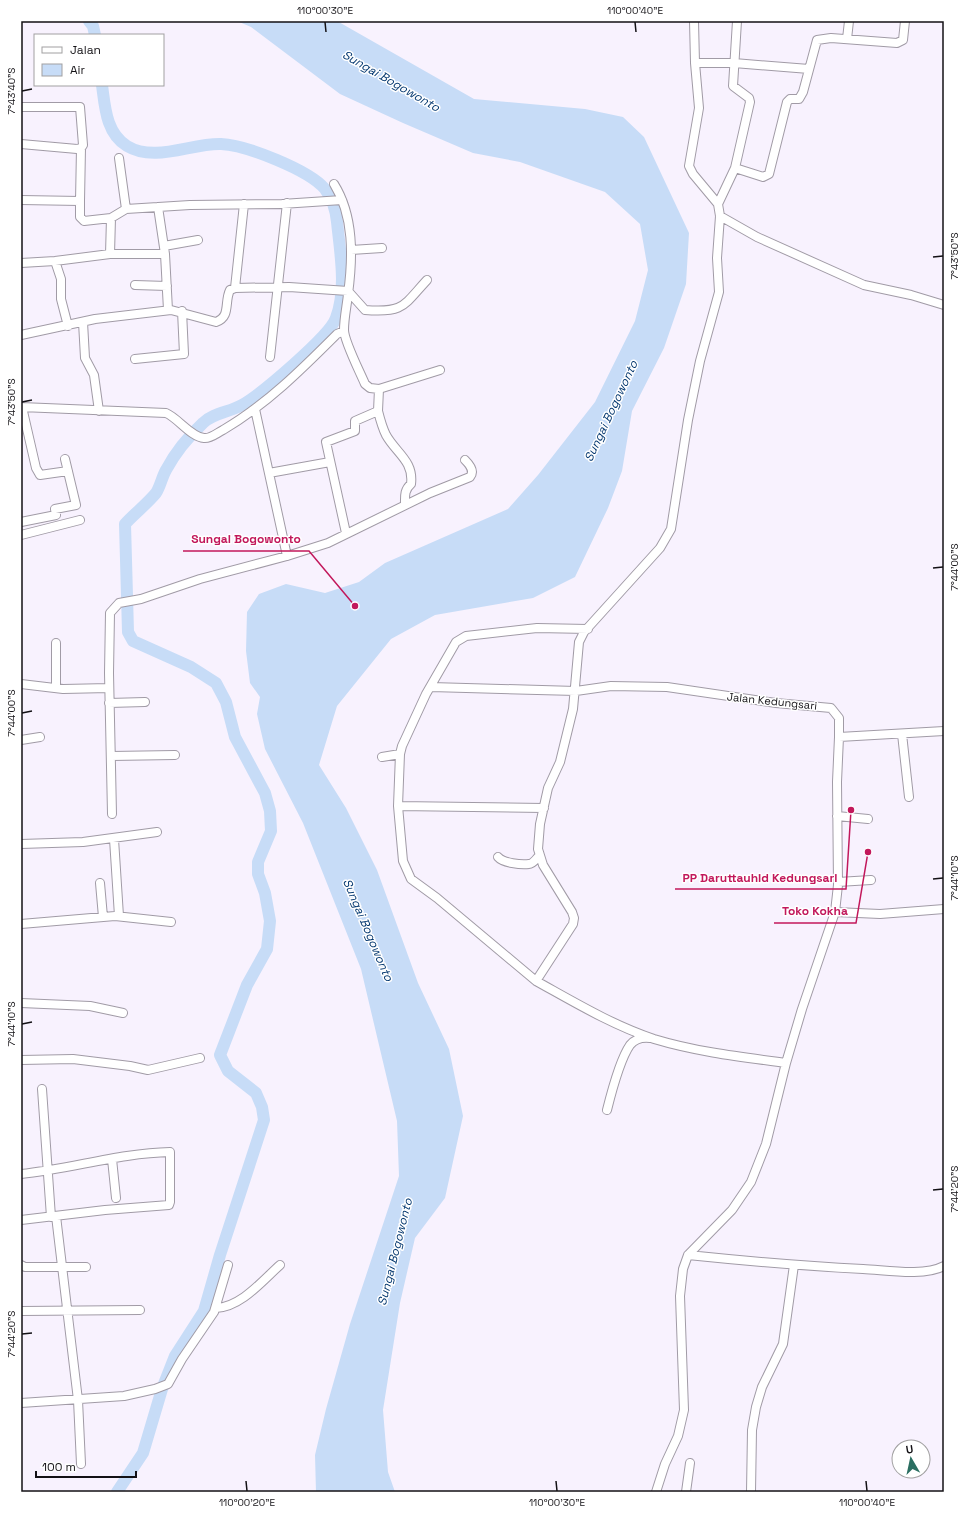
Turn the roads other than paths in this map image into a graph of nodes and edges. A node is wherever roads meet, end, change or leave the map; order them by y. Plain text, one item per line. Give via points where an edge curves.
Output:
1 (694, 21) edge
2 (737, 21) edge
3 (849, 21) edge
4 (904, 21) edge
5 (847, 39) junction
6 (695, 63) junction
7 (734, 63) junction
8 (809, 69) junction
9 (21, 107) edge
10 (21, 144) edge
11 (81, 148) junction
12 (119, 158) dead end
13 (734, 168) junction
14 (334, 184) dead end
15 (21, 200) edge
16 (342, 200) junction
17 (80, 201) junction
18 (287, 203) junction
19 (244, 204) junction
20 (718, 204) junction
21 (158, 207) junction
22 (126, 210) junction
23 (720, 216) junction
24 (111, 218) junction
25 (198, 240) dead end
26 (382, 248) dead end
27 (164, 250) junction
28 (351, 250) junction
29 (110, 254) junction
30 (55, 261) junction
31 (21, 263) edge
32 (426, 280) dead end
33 (135, 285) dead end
34 (167, 286) junction
35 (235, 288) junction
36 (279, 288) junction
37 (347, 291) junction
38 (944, 305) edge
39 (168, 310) junction
40 (182, 311) junction
41 (82, 322) junction
42 (68, 326) junction
43 (344, 331) junction
44 (21, 335) edge
45 (270, 357) dead end
46 (135, 359) dead end
47 (440, 370) dead end
48 (378, 389) junction
49 (22, 407) edge
50 (255, 408) junction
51 (99, 411) junction
52 (378, 411) junction
53 (65, 459) dead end
54 (465, 460) dead end
55 (330, 462) junction
56 (68, 471) junction
57 (269, 473) junction
58 (405, 505) junction
59 (80, 520) dead end
60 (21, 522) edge
61 (346, 533) junction
62 (21, 535) edge
63 (287, 556) junction
64 (588, 629) junction
65 (56, 643) dead end
66 (21, 684) edge
67 (430, 687) junction
68 (56, 688) junction
69 (109, 688) junction
70 (576, 691) junction
71 (145, 702) dead end
72 (109, 703) junction
73 (944, 731) edge
74 (902, 734) junction
75 (40, 737) dead end
76 (838, 737) junction
77 (21, 740) edge
78 (400, 754) junction
79 (175, 755) dead end
80 (111, 756) junction
81 (382, 757) dead end
82 (909, 797) dead end
83 (398, 806) junction
84 (544, 808) junction
85 (112, 814) dead end
86 (837, 816) junction
87 (868, 819) dead end
88 (157, 832) dead end
89 (114, 839) junction
90 (21, 844) edge
91 (539, 856) junction
92 (498, 857) dead end
93 (871, 880) dead end
94 (838, 882) junction
95 (100, 883) dead end
96 (944, 909) edge
97 (836, 912) junction
98 (119, 916) junction
99 (103, 917) junction
100 (170, 922) dead end
101 (21, 924) edge
102 (536, 981) junction
103 (21, 1003) edge
104 (123, 1013) dead end
105 (653, 1038) junction
106 (200, 1058) dead end
107 (21, 1060) edge
108 (786, 1063) junction
109 (42, 1089) dead end
110 (607, 1110) dead end
111 (112, 1159) junction
112 (48, 1171) junction
113 (21, 1174) edge
114 (116, 1198) dead end
115 (54, 1216) junction
116 (21, 1220) edge
117 (688, 1255) junction
118 (21, 1265) edge
119 (228, 1265) dead end
120 (794, 1265) junction
121 (280, 1266) dead end
122 (944, 1266) edge
123 (62, 1267) junction
124 (86, 1267) dead end
125 (216, 1308) junction
126 (66, 1310) junction
127 (140, 1310) dead end
128 (21, 1311) edge
129 (78, 1400) junction
130 (21, 1403) edge
131 (690, 1463) dead end
132 (81, 1464) dead end
133 (656, 1492) edge
134 (686, 1492) edge
135 (751, 1492) edge

1 - 6 street
2 - 7 street
3 - 5 street
4 - 5 street via 904,37 897,43
5 - 8 street via 817,40
6 - 7 street
6 - 20 street via 699,108 690,166 693,174
7 - 8 street
7 - 13 street via 733,86 749,98 750,102
8 - 13 street via 800,97 787,102 769,174 763,177
9 - 11 street via 80,107
10 - 11 street
11 - 17 street
12 - 22 street
13 - 20 street
14 - 16 street
15 - 17 street
16 - 18 street
16 - 28 street via 347,216
17 - 24 street via 82,220
18 - 19 street
18 - 36 street
19 - 21 street
19 - 35 street
20 - 23 street
21 - 22 street
21 - 27 street
22 - 24 street
23 - 38 street via 756,238 864,284
23 - 64 street via 717,258 719,292 700,361 688,420 671,529 660,548
24 - 29 street
25 - 27 street
26 - 28 street
27 - 29 street
27 - 34 street
28 - 37 street
29 - 30 street
30 - 31 street
30 - 42 street via 61,279
32 - 37 street via 403,307 389,310 365,310
33 - 34 street
34 - 39 street
35 - 36 street
35 - 40 street via 230,290 226,315 222,320 216,322
36 - 37 street
36 - 45 street
37 - 43 street
39 - 40 street
39 - 41 street
40 - 46 street via 184,354
41 - 42 street
41 - 51 street via 85,358 94,375
42 - 44 street
43 - 48 street via 365,384
43 - 50 street via 337,334 292,379
47 - 48 street
48 - 52 street
49 - 51 street
49 - 56 street via 36,468 40,475
50 - 51 street via 211,437 200,438 176,417 166,413
50 - 57 street
52 - 55 street via 355,421 355,431 326,442
52 - 58 street via 386,436 404,458 412,474 410,484 406,487
53 - 56 street
54 - 58 street via 472,472 470,477
55 - 57 street
55 - 61 street
56 - 60 street via 76,505 55,510 56,515
57 - 63 street
58 - 61 street
59 - 62 street
61 - 63 street via 328,543
63 - 69 street via 200,579 114,606 110,613
64 - 67 street via 537,628 466,636 456,642
64 - 70 street via 579,642 575,674
65 - 68 street
66 - 68 street
67 - 70 street
67 - 78 street via 413,720
68 - 69 street
69 - 72 street
70 - 76 street, Jalan Kedungsari via 611,686 667,687 776,703 820,706 831,708 837,714
70 - 84 street via 568,734 560,762 548,788
71 - 72 street
72 - 80 street
73 - 74 street
74 - 76 street
74 - 82 street
75 - 77 street
76 - 86 street
78 - 81 street
78 - 83 street
79 - 80 street
80 - 85 street
83 - 84 street
83 - 102 street via 403,860 411,879
84 - 91 street via 538,840
86 - 87 street
86 - 94 street
88 - 89 street
89 - 90 street
89 - 98 street
91 - 92 street via 530,864 504,861
91 - 102 street via 574,918 570,930
93 - 94 street
94 - 97 street
95 - 99 street
96 - 97 street via 880,914
97 - 108 street
98 - 99 street
98 - 100 street
99 - 101 street
102 - 105 street via 609,1021
103 - 104 street via 90,1006
105 - 108 street via 732,1057
105 - 110 street via 640,1038 630,1044
106 - 107 street via 148,1070 73,1059
108 - 117 street via 766,1144 752,1182 732,1210
109 - 112 street
111 - 112 street
111 - 114 street
111 - 115 street via 170,1152 169,1205
112 - 113 street
112 - 115 street
115 - 116 street
115 - 123 street
117 - 120 street
117 - 133 street via 683,1269 680,1296 684,1410 678,1436
118 - 123 street
119 - 125 street
120 - 122 street via 928,1271
120 - 135 street via 783,1344 762,1387 756,1407 752,1430
121 - 125 street via 236,1302 228,1307
123 - 124 street
123 - 126 street
125 - 129 street via 168,1384 124,1396
126 - 127 street
126 - 128 street
126 - 129 street
129 - 130 street
129 - 132 street
131 - 134 street

